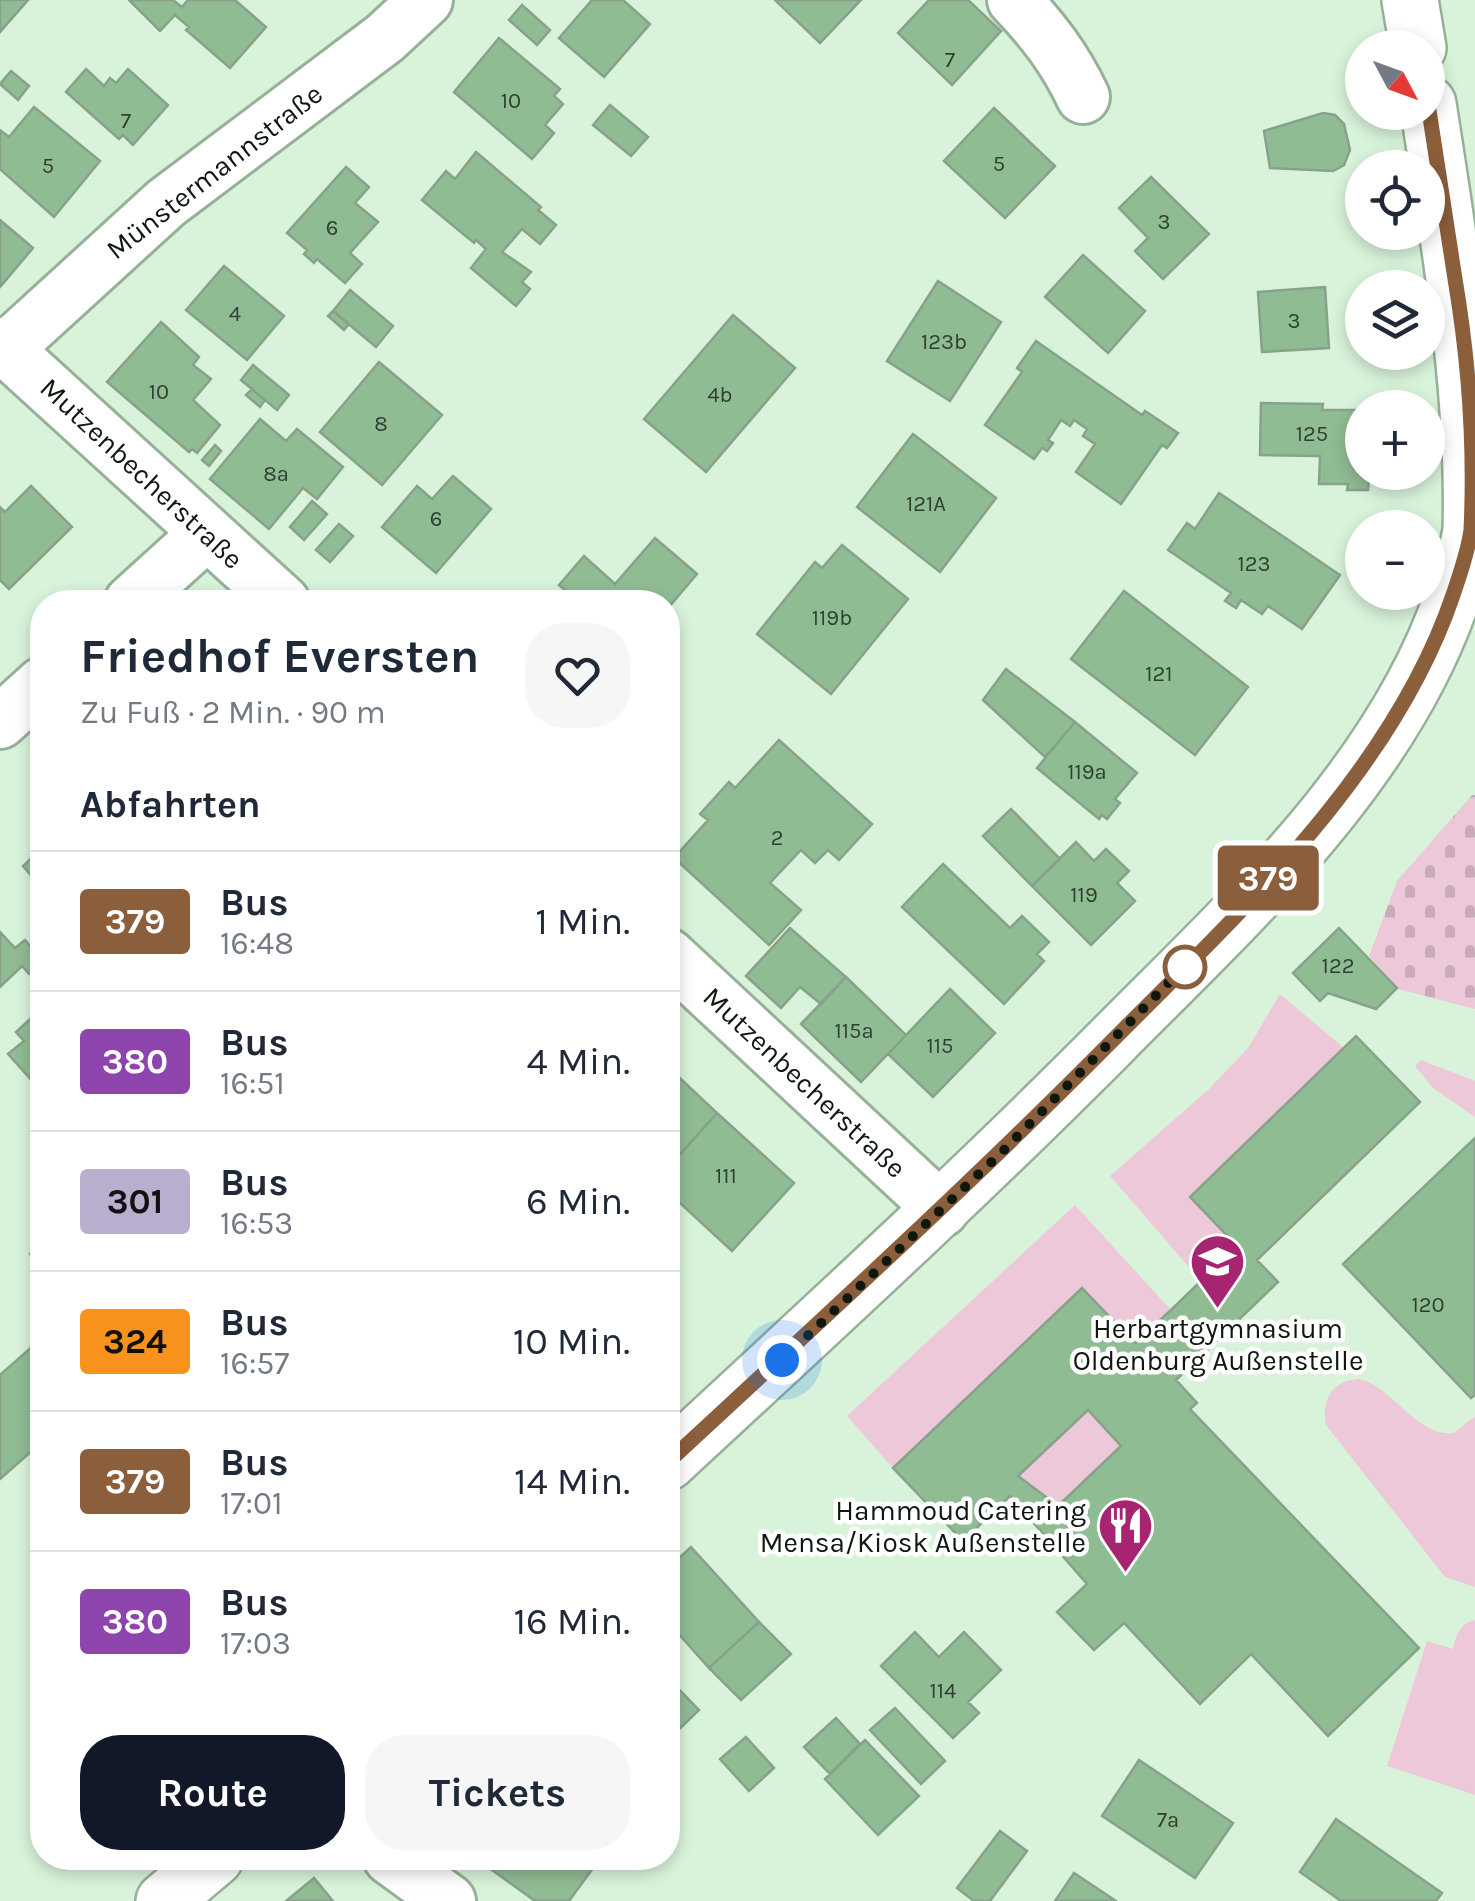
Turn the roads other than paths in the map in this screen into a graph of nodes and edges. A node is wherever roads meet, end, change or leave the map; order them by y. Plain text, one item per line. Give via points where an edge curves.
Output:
1 (426, 0) edge
2 (1014, 0) edge
3 (1410, 0) edge
4 (1415, 30) edge
5 (1083, 97) dead end
6 (1432, 130) edge
7 (3, 347) edge
8 (1474, 389) edge
9 (1474, 532) edge
10 (208, 533) junction
11 (145, 590) edge
12 (270, 590) edge
13 (1475, 644) edge
14 (30, 695) edge
15 (1396, 714) junction
16 (0, 722) edge
17 (680, 966) edge
18 (942, 1210) junction
19 (680, 1451) edge
20 (201, 1870) edge
21 (406, 1870) edge
22 (164, 1901) edge
23 (449, 1901) edge

1 - 7 street, Münstermannstraße via 166,203
2 - 5 street via 1047,34
3 - 4 main road
6 - 8 main road
7 - 10 street, Mutzenbecherstraße
8 - 9 main road
9 - 15 main road via 1441,630
10 - 11 street
10 - 12 street, Mutzenbecherstraße
13 - 15 main road
14 - 16 street
15 - 18 main road via 1290,854
17 - 18 street, Mutzenbecherstraße
18 - 19 main road
20 - 22 main road
21 - 23 street

